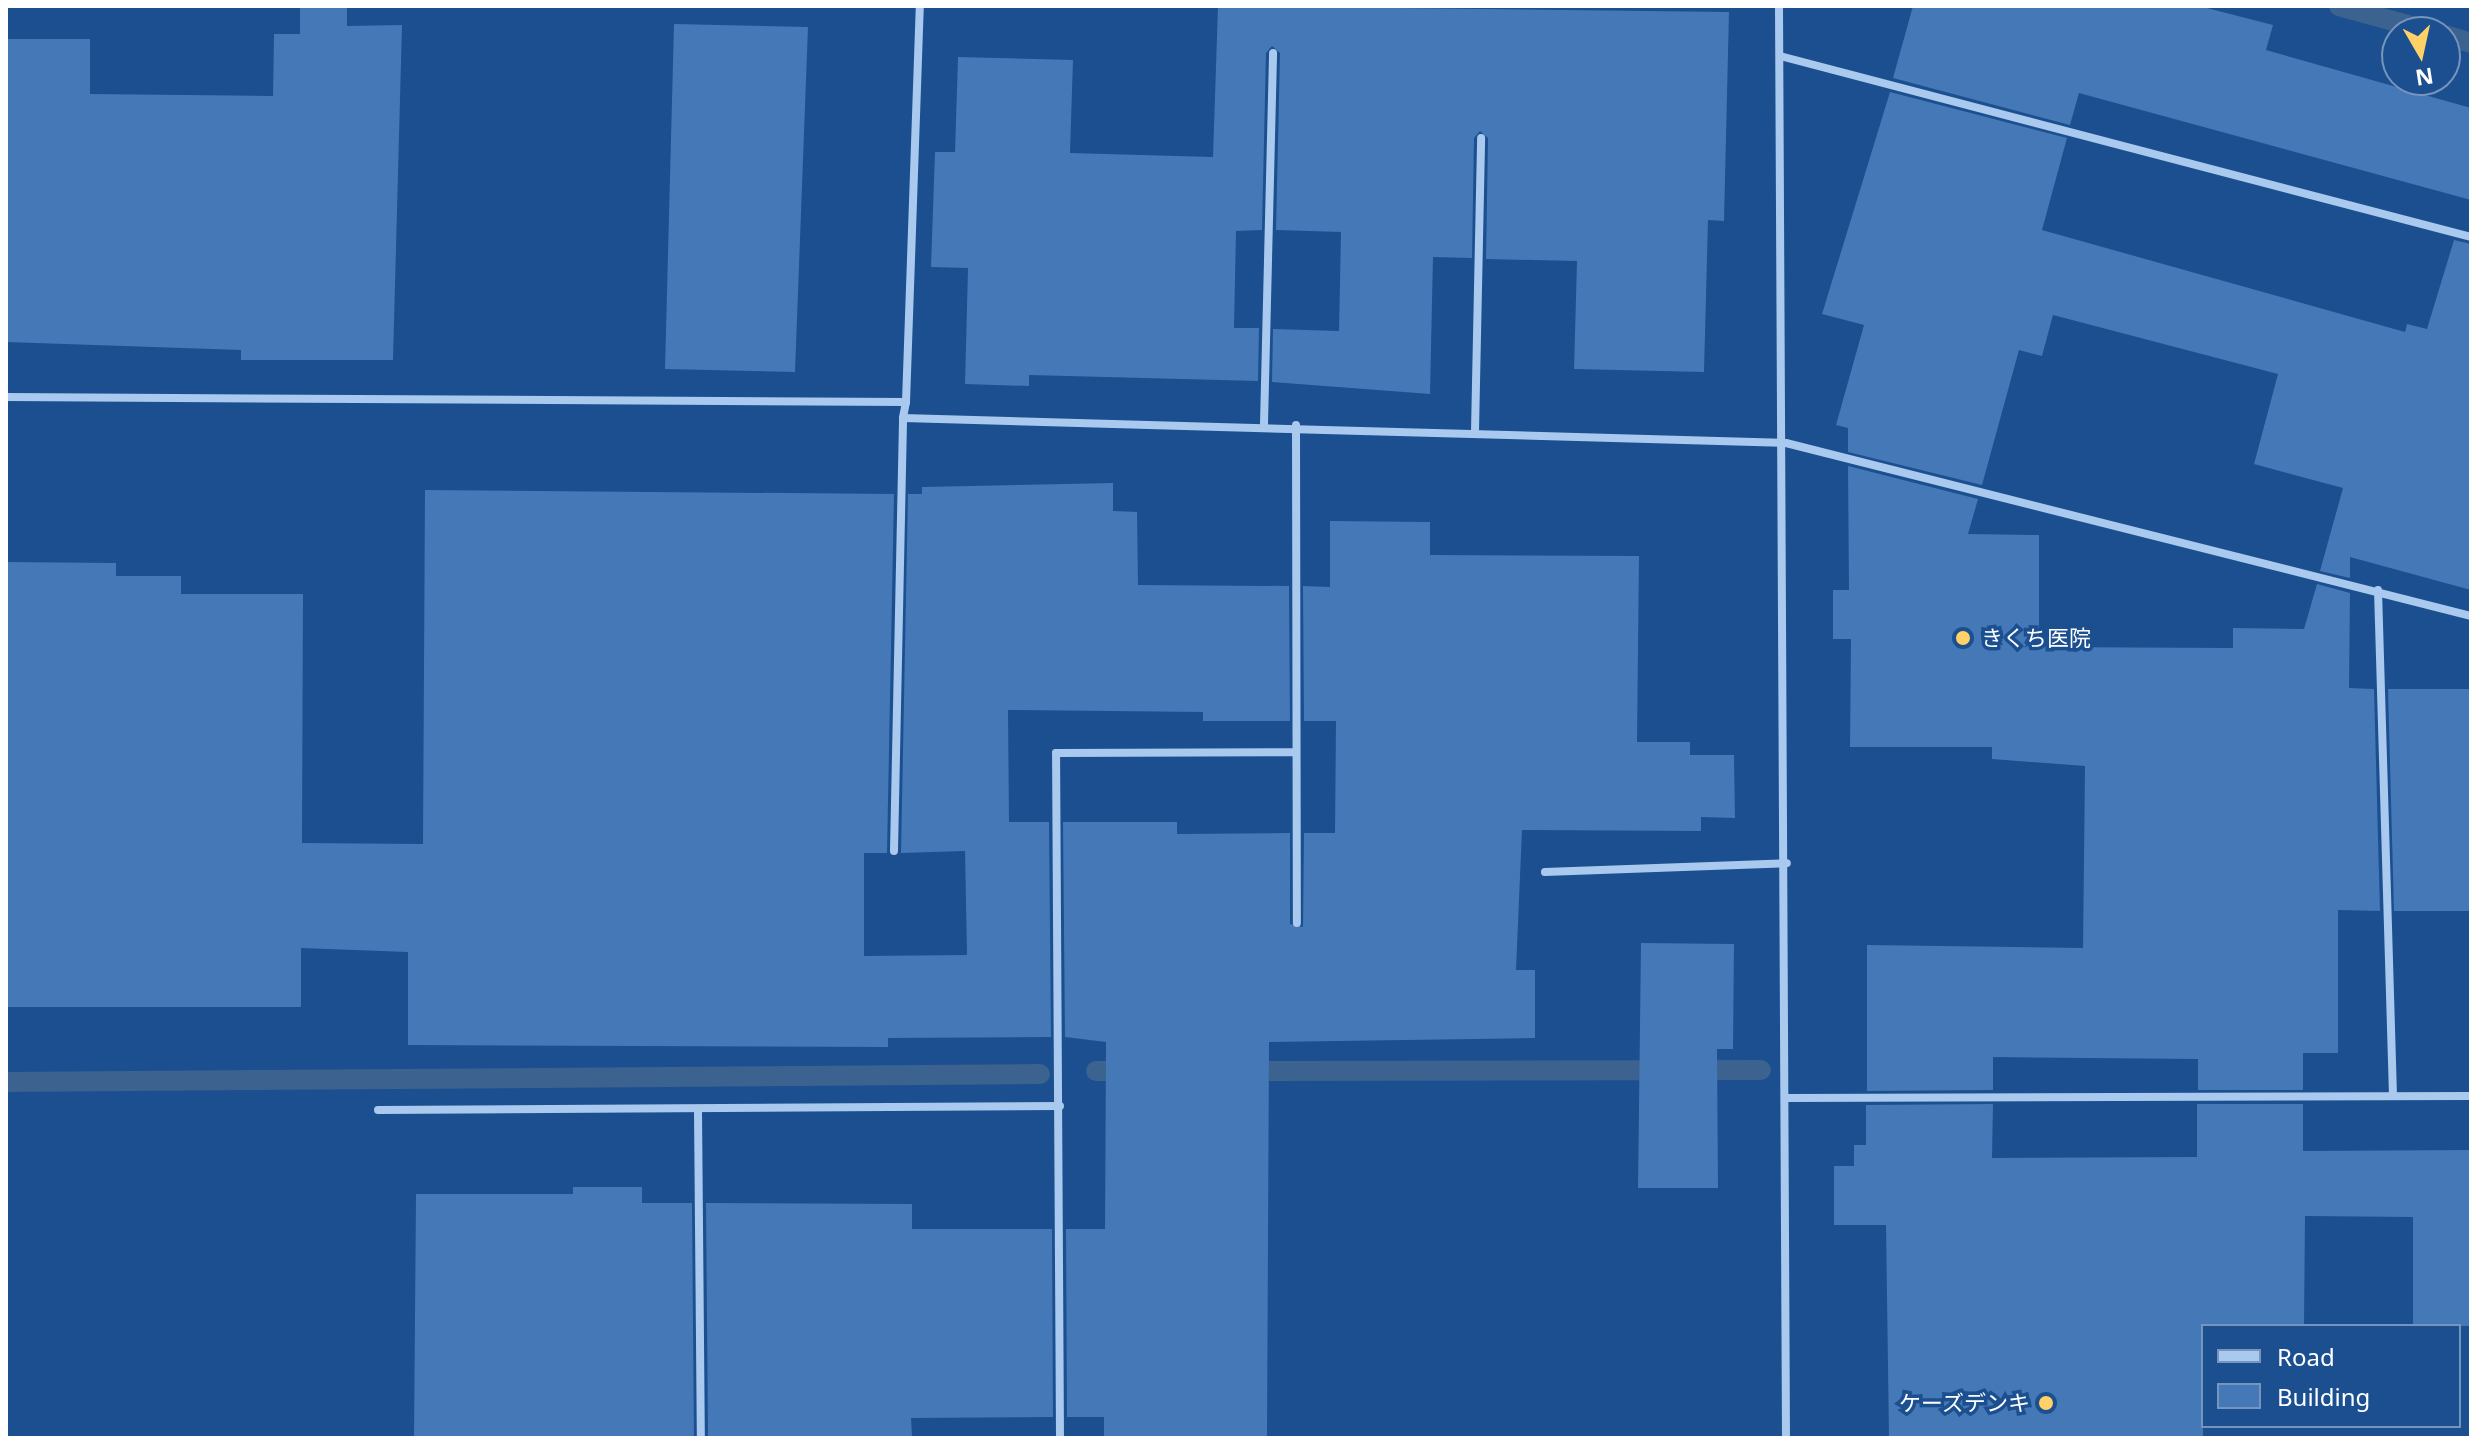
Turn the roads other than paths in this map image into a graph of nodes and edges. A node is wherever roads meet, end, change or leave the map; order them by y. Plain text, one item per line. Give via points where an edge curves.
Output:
1 (920, 6) edge
2 (1779, 6) edge
3 (1273, 53) dead end
4 (1780, 56) junction
5 (1481, 138) dead end
6 (2471, 237) edge
7 (6, 397) edge
8 (906, 402) junction
9 (903, 418) junction
10 (1264, 424) junction
11 (1296, 425) junction
12 (1475, 431) junction
13 (1786, 443) junction
14 (2378, 590) junction
15 (2471, 616) edge
16 (1296, 752) junction
17 (894, 851) dead end
18 (1787, 863) junction
19 (1545, 872) dead end
20 (1297, 923) dead end
21 (2393, 1096) junction
22 (2471, 1096) edge
23 (1786, 1098) junction
24 (1060, 1106) junction
25 (378, 1110) dead end
26 (698, 1111) junction
27 (701, 1438) edge
28 (1060, 1438) edge
29 (1786, 1438) edge

1 - 8 street
2 - 4 street
3 - 10 street
4 - 6 street
4 - 13 street
5 - 12 street
7 - 8 street
8 - 9 street
9 - 10 street
9 - 17 street
10 - 11 street
11 - 12 street
11 - 16 street
12 - 13 street
13 - 14 street
13 - 18 street
14 - 15 street
14 - 21 street
16 - 20 street
16 - 24 street via 1056,753
18 - 19 street
18 - 23 street
21 - 22 street
21 - 23 street
23 - 29 street
24 - 26 street
24 - 28 street
25 - 26 street
26 - 27 street

